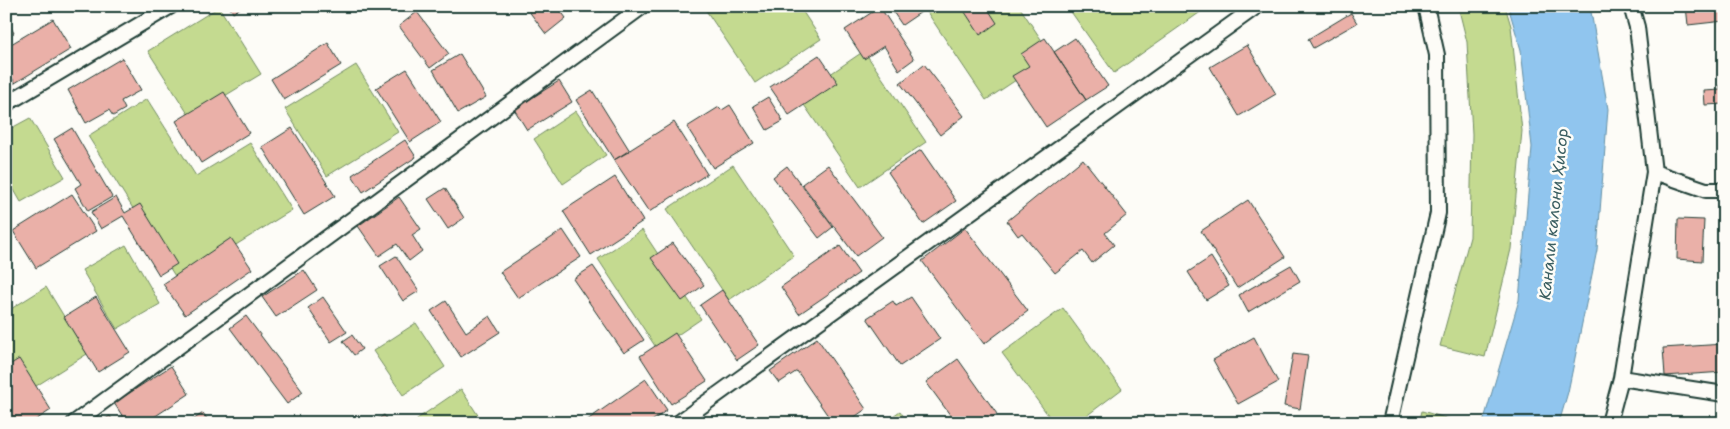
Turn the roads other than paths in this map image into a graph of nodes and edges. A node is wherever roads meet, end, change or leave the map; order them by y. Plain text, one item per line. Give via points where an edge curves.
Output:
1 (171, 6) edge
2 (642, 6) edge
3 (1257, 6) edge
4 (1426, 6) edge
5 (1631, 6) edge
6 (6, 104) edge
7 (1654, 172) junction
8 (1724, 190) edge
9 (1622, 378) junction
10 (1724, 394) edge
11 (74, 423) edge
12 (678, 423) edge
13 (1390, 423) edge
14 (1609, 423) edge

1 - 6 lane
2 - 11 lane
3 - 12 lane
4 - 13 lane via 1437,54 1438,212
5 - 7 lane via 1637,27
7 - 8 lane via 1706,190
7 - 9 lane
9 - 10 lane
9 - 14 lane

